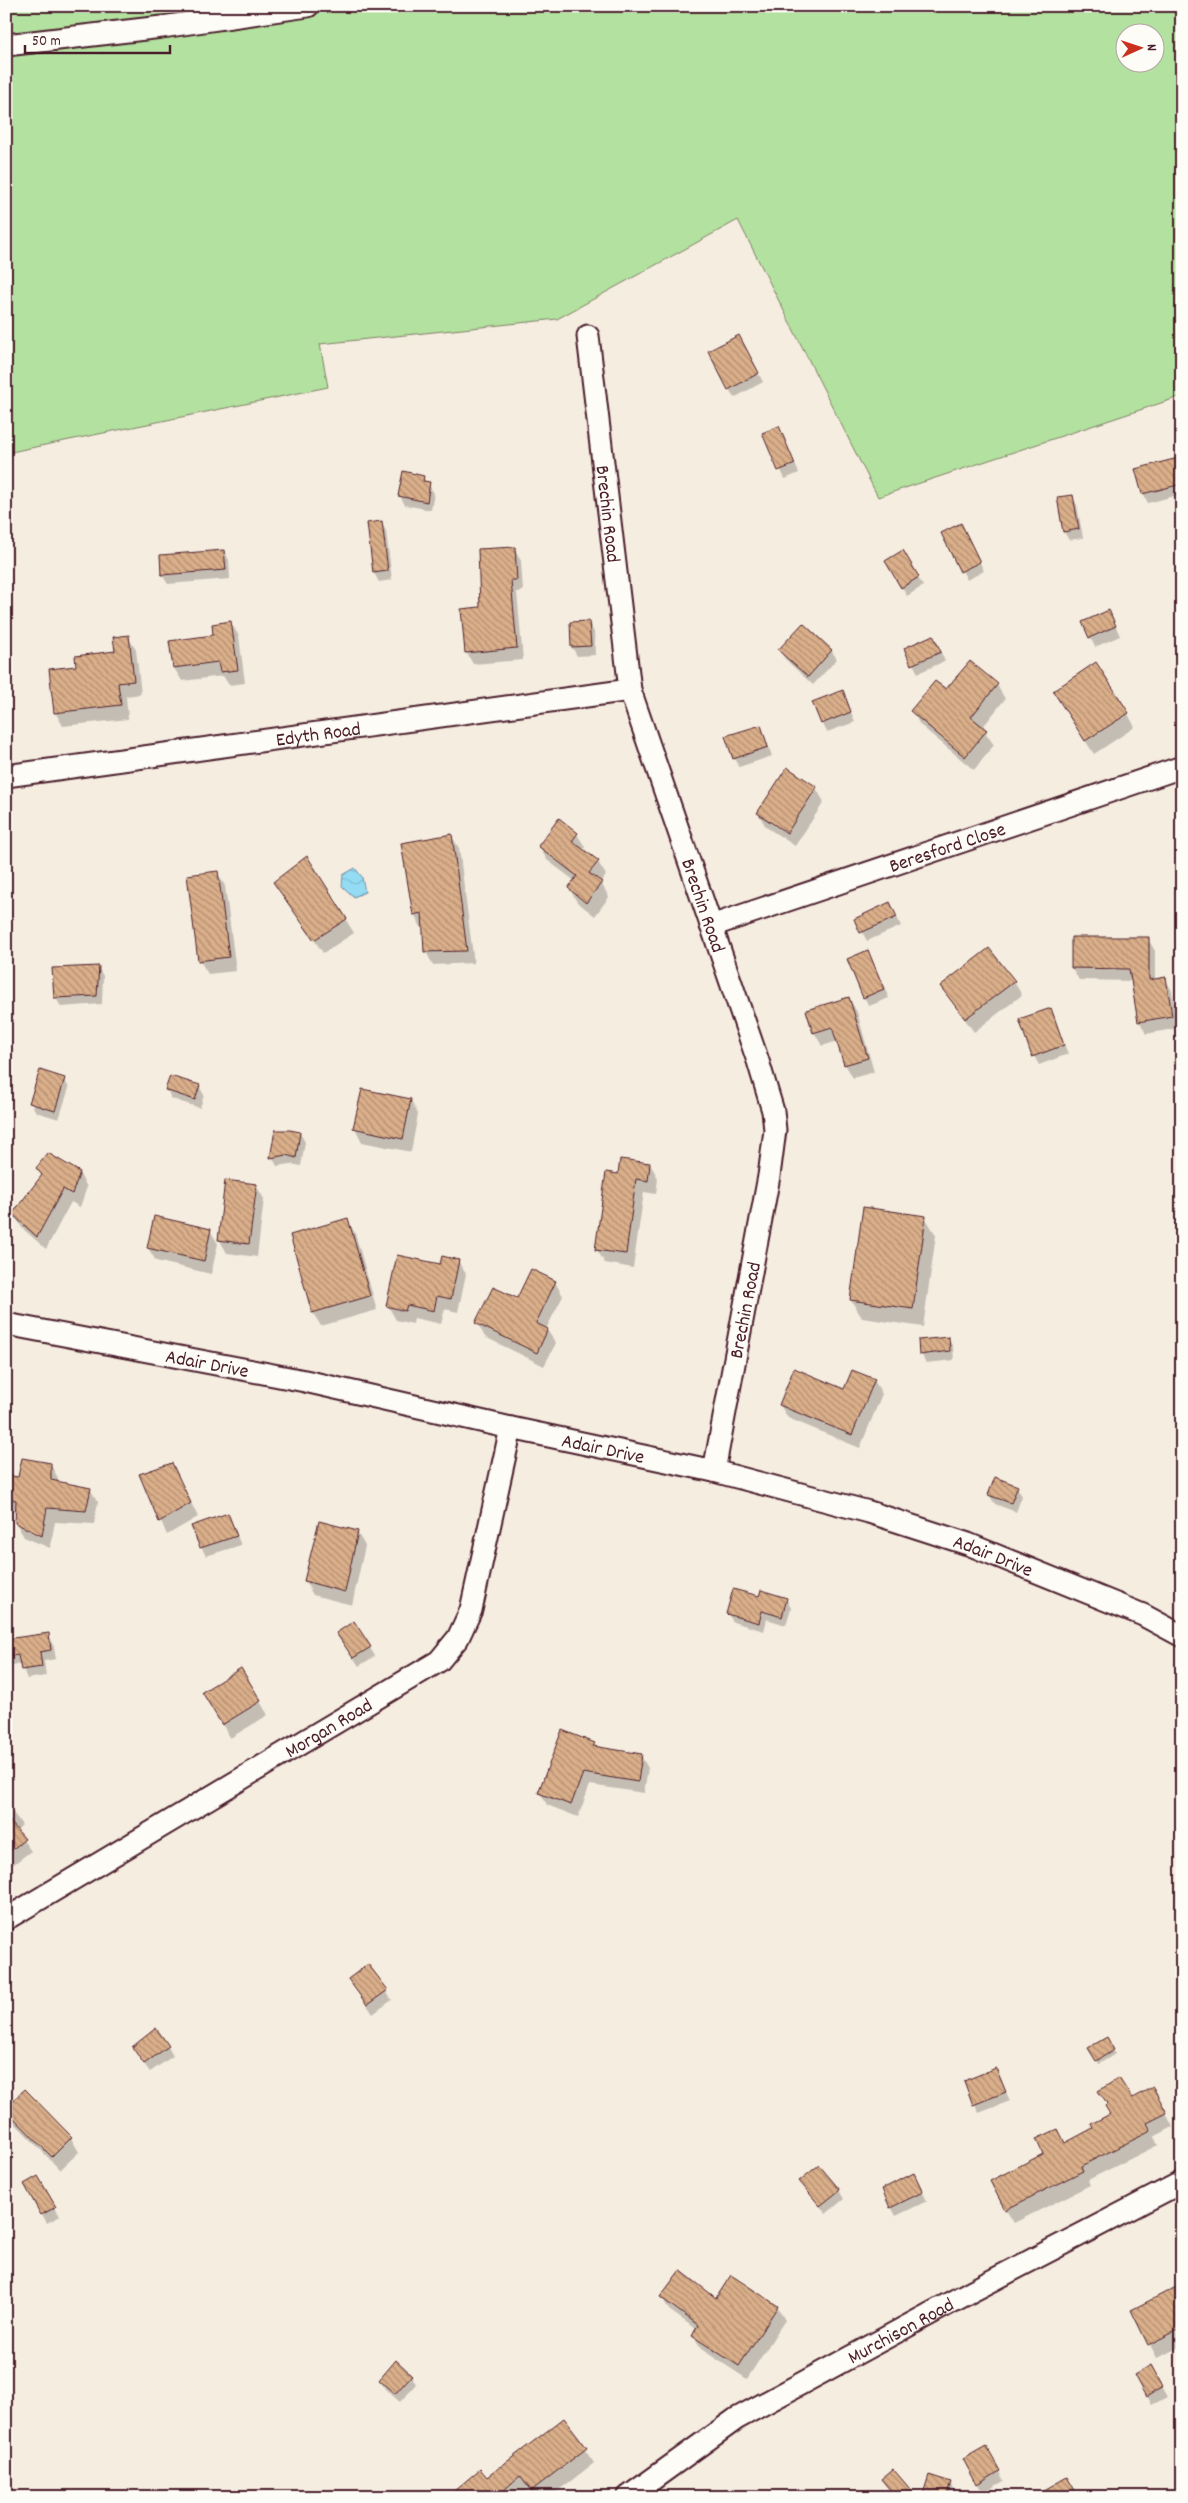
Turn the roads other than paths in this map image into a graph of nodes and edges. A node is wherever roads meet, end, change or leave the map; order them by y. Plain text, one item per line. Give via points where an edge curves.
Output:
1 (308, 6) edge
2 (6, 45) edge
3 (588, 336) dead end
4 (630, 690) junction
5 (1182, 767) edge
6 (6, 776) edge
7 (711, 926) junction
8 (6, 1324) edge
9 (511, 1428) junction
10 (714, 1471) junction
11 (1182, 1636) edge
12 (6, 1919) edge
13 (1182, 2182) edge
14 (628, 2497) edge

1 - 2 street
3 - 4 street, Brechin Road
4 - 6 street, Edyth Road
4 - 7 street, Brechin Road
5 - 7 street, Beresford Close
7 - 10 street, Brechin Road via 758,1061 775,1130
8 - 9 street, Adair Drive via 305,1381
9 - 10 street, Adair Drive
9 - 12 street, Morgan Road via 471,1610 458,1638 439,1660
10 - 11 street, Adair Drive via 869,1512 968,1544 1143,1616
13 - 14 street, Murchison Road via 736,2419

